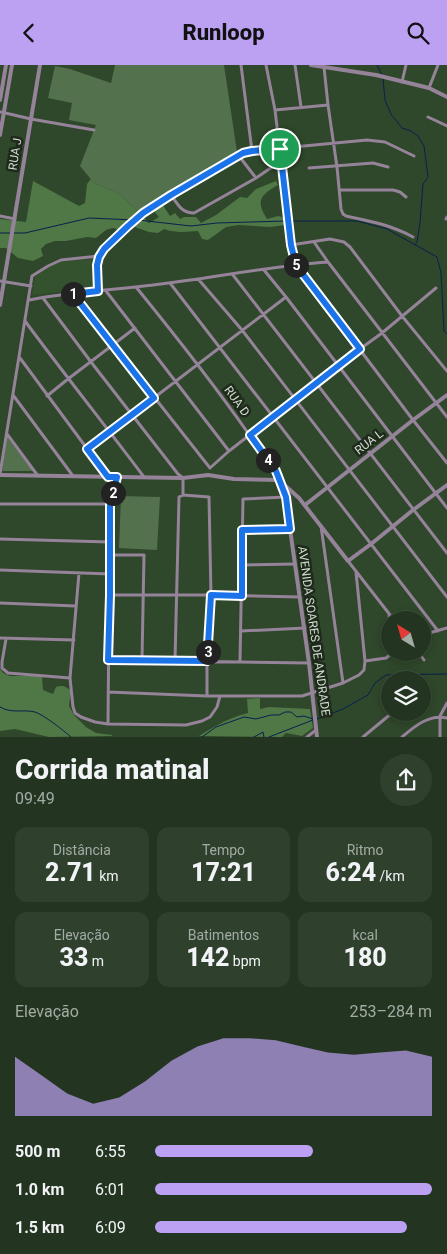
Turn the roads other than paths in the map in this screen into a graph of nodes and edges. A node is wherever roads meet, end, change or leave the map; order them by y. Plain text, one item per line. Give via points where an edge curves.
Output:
1 (6, 65) edge
2 (12, 65) edge
3 (40, 65) edge
4 (241, 65) edge
5 (266, 65) edge
6 (295, 65) edge
7 (311, 65) edge
8 (406, 65) edge
9 (438, 65) edge
10 (324, 67) junction
11 (4, 80) junction
12 (9, 80) junction
13 (402, 82) junction
14 (429, 88) junction
15 (1, 90) edge
16 (447, 97) edge
17 (0, 100) edge
18 (328, 105) junction
19 (2, 106) edge
20 (301, 107) junction
21 (275, 110) junction
22 (2, 112) edge
23 (428, 117) dead end
24 (31, 119) junction
25 (447, 126) edge
26 (94, 130) dead end
27 (0, 135) edge
28 (334, 143) junction
29 (280, 149) junction
30 (252, 151) junction
31 (239, 156) junction
32 (414, 156) dead end
33 (281, 161) junction
34 (337, 167) junction
35 (388, 167) dead end
36 (309, 168) dead end
37 (256, 178) junction
38 (340, 190) junction
39 (171, 195) junction
40 (406, 197) dead end
41 (0, 216) edge
42 (15, 219) junction
43 (413, 237) dead end
44 (314, 241) junction
45 (291, 245) junction
46 (99, 257) junction
47 (328, 262) junction
48 (296, 265) junction
49 (264, 270) junction
50 (233, 275) junction
51 (199, 279) junction
52 (2, 282) edge
53 (170, 283) junction
54 (31, 286) junction
55 (136, 287) junction
56 (436, 288) dead end
57 (106, 290) junction
58 (98, 291) junction
59 (73, 294) junction
60 (286, 297) junction
61 (42, 298) junction
62 (29, 300) junction
63 (0, 305) edge
64 (262, 314) junction
65 (402, 316) junction
66 (25, 321) junction
67 (135, 328) junction
68 (242, 330) junction
69 (382, 333) junction
70 (113, 345) junction
71 (220, 347) junction
72 (360, 349) junction
73 (19, 358) junction
74 (91, 362) junction
75 (198, 364) junction
76 (338, 366) junction
77 (447, 371) edge
78 (68, 379) junction
79 (176, 381) junction
80 (316, 383) junction
81 (12, 395) junction
82 (47, 395) junction
83 (447, 395) edge
84 (154, 398) junction
85 (295, 400) junction
86 (437, 403) junction
87 (132, 414) junction
88 (273, 417) junction
89 (447, 417) edge
90 (413, 420) junction
91 (110, 431) junction
92 (7, 433) junction
93 (250, 435) junction
94 (391, 437) junction
95 (87, 449) junction
96 (229, 451) junction
97 (370, 453) junction
98 (447, 463) edge
99 (210, 468) junction
100 (349, 471) junction
101 (0, 475) edge
102 (208, 475) junction
103 (38, 476) junction
104 (73, 476) junction
105 (108, 477) junction
106 (117, 477) junction
107 (145, 477) junction
108 (183, 478) junction
109 (280, 480) junction
110 (447, 485) edge
111 (327, 488) junction
112 (436, 494) junction
113 (183, 495) junction
114 (286, 497) junction
115 (0, 504) edge
116 (110, 505) junction
117 (304, 505) junction
118 (447, 508) edge
119 (413, 510) junction
120 (320, 526) junction
121 (393, 527) junction
122 (290, 529) junction
123 (242, 530) junction
124 (0, 539) edge
125 (110, 542) junction
126 (371, 545) junction
127 (447, 553) edge
128 (110, 555) junction
129 (348, 561) junction
130 (295, 564) junction
131 (241, 565) junction
132 (0, 570) edge
133 (356, 572) junction
134 (79, 573) junction
135 (110, 574) junction
136 (110, 595) junction
137 (144, 595) junction
138 (176, 595) junction
139 (211, 595) junction
140 (242, 596) junction
141 (300, 597) junction
142 (447, 597) edge
143 (0, 603) edge
144 (76, 606) junction
145 (387, 611) edge
146 (305, 628) junction
147 (447, 628) edge
148 (241, 631) junction
149 (438, 631) junction
150 (431, 633) edge
151 (0, 638) edge
152 (6, 639) junction
153 (74, 640) junction
154 (381, 659) edge
155 (108, 660) junction
156 (142, 660) junction
157 (175, 661) junction
158 (207, 661) junction
159 (365, 661) junction
160 (240, 662) junction
161 (310, 663) junction
162 (70, 678) junction
163 (343, 683) junction
164 (108, 692) junction
165 (313, 693) junction
166 (207, 696) junction
167 (220, 696) junction
168 (447, 703) edge
169 (440, 716) junction
170 (447, 717) edge
171 (383, 721) edge
172 (108, 725) junction
173 (316, 727) junction
174 (411, 729) junction
175 (370, 732) junction
176 (307, 737) edge
177 (317, 737) edge
178 (364, 737) edge
179 (372, 737) edge
180 (402, 737) edge
181 (411, 737) edge
182 (440, 737) edge

1 - 11 street
2 - 12 street
3 - 24 street, RUA J
4 - 30 street
5 - 21 street
6 - 20 street
7 - 10 street
8 - 13 street
9 - 14 street
10 - 13 street
10 - 18 street
11 - 12 street
11 - 15 street
12 - 19 street
13 - 14 street
14 - 16 street
15 - 17 street
18 - 20 street
18 - 28 street
19 - 22 street
20 - 21 street
21 - 29 street
22 - 24 street
22 - 27 street
23 - 25 street
24 - 26 street
24 - 42 street, RUA J
28 - 29 street
28 - 32 street via 385,142
28 - 34 street
29 - 30 street
29 - 33 street
30 - 31 street
31 - 37 street
31 - 39 street
33 - 37 street
33 - 45 street
34 - 35 street via 373,163
34 - 36 street
34 - 38 street
37 - 39 street via 194,213 183,210
38 - 40 street via 393,190
38 - 43 street via 342,214 398,229
39 - 46 street via 139,216
41 - 42 street
42 - 52 street, RUA J
44 - 45 street
44 - 47 street
44 - 65 street via 337,239 350,247
45 - 48 street
46 - 54 street via 61,260 32,276
46 - 58 street
47 - 48 street
47 - 69 street
48 - 49 street
48 - 72 street
49 - 50 street
49 - 60 street
50 - 51 street
50 - 64 street
51 - 53 street
51 - 68 street
52 - 54 street
52 - 63 street, RUA J
53 - 55 street
53 - 71 street
54 - 62 street
55 - 57 street
55 - 75 street, RUA D
56 - 65 street
57 - 58 street
57 - 67 street
58 - 59 street
59 - 61 street
59 - 70 street
60 - 64 street
60 - 76 street
61 - 62 street
61 - 74 street
62 - 66 street
64 - 68 street
64 - 80 street
65 - 69 street
65 - 77 street
66 - 73 street
66 - 78 street
67 - 70 street
67 - 79 street
68 - 71 street
68 - 85 street
69 - 72 street
69 - 86 street
70 - 74 street
70 - 84 street
71 - 75 street
71 - 88 street
72 - 76 street
72 - 90 street
73 - 81 street
73 - 82 street
74 - 78 street
74 - 87 street
75 - 79 street
75 - 93 street, RUA D
76 - 80 street
76 - 94 street
78 - 82 street
78 - 91 street
79 - 84 street
79 - 96 street
80 - 85 street
80 - 97 street
81 - 92 street
81 - 104 street
82 - 95 street
83 - 86 street, RUA L
84 - 87 street
84 - 99 street
85 - 88 street
85 - 100 street
86 - 89 street
86 - 90 street, RUA L
87 - 91 street
87 - 108 street
88 - 93 street
88 - 111 street
90 - 94 street, RUA L
90 - 98 street
91 - 95 street
91 - 107 street
92 - 101 street
92 - 103 street
93 - 96 street
93 - 109 street, RUA D
94 - 97 street, RUA L
94 - 112 street
95 - 105 street
96 - 99 street
97 - 100 street, RUA L
97 - 119 street
99 - 102 street
100 - 111 street, RUA L
100 - 121 street
101 - 103 street
102 - 108 street
102 - 109 street
103 - 104 street
104 - 105 street
105 - 106 street
106 - 107 street
106 - 116 street
107 - 108 street
108 - 113 street
109 - 114 street, AVENIDA SOARES DE ANDRADE
109 - 117 street, RUA D
110 - 112 street
111 - 117 street, RUA L
111 - 126 street
112 - 118 street
112 - 119 street
113 - 138 street via 178,497
113 - 139 street via 209,497
114 - 122 street, AVENIDA SOARES DE ANDRADE
114 - 123 street via 242,499
115 - 116 street
116 - 125 street
117 - 120 street, RUA D
119 - 121 street
119 - 127 street
120 - 129 street, RUA D
120 - 163 street
121 - 126 street
121 - 142 street
122 - 123 street
122 - 130 street, AVENIDA SOARES DE ANDRADE
123 - 131 street
124 - 125 street
125 - 128 street
126 - 129 street
126 - 149 street
128 - 135 street
128 - 137 street via 144,555
129 - 133 street, RUA D
130 - 131 street
130 - 141 street, AVENIDA SOARES DE ANDRADE
131 - 140 street
132 - 134 street
133 - 145 street, RUA D
133 - 159 street
134 - 135 street
134 - 144 street
135 - 136 street
136 - 137 street
136 - 155 street
137 - 138 street
137 - 156 street
138 - 139 street
138 - 157 street
139 - 140 street
139 - 158 street
140 - 141 street
140 - 148 street
141 - 146 street, AVENIDA SOARES DE ANDRADE
143 - 144 street
144 - 153 street
146 - 148 street
146 - 161 street, AVENIDA SOARES DE ANDRADE
147 - 149 street
148 - 160 street
149 - 150 street
151 - 152 street
152 - 153 street
152 - 162 street via 2,668 8,673
153 - 162 street
154 - 159 street
155 - 156 street
155 - 164 street
156 - 157 street
157 - 158 street
158 - 160 street
158 - 166 street
159 - 163 street via 364,671
160 - 161 street
161 - 165 street, AVENIDA SOARES DE ANDRADE
162 - 172 street via 75,713 95,723
163 - 165 street
164 - 166 street
164 - 172 street
165 - 167 street via 302,696
165 - 173 street, AVENIDA SOARES DE ANDRADE
166 - 167 street
167 - 172 street via 210,717 193,724
168 - 169 street
169 - 170 street
169 - 174 street via 420,722
169 - 182 street
171 - 175 street
173 - 176 street
173 - 177 street, AVENIDA SOARES DE ANDRADE
174 - 180 street
174 - 181 street
175 - 178 street
175 - 179 street

